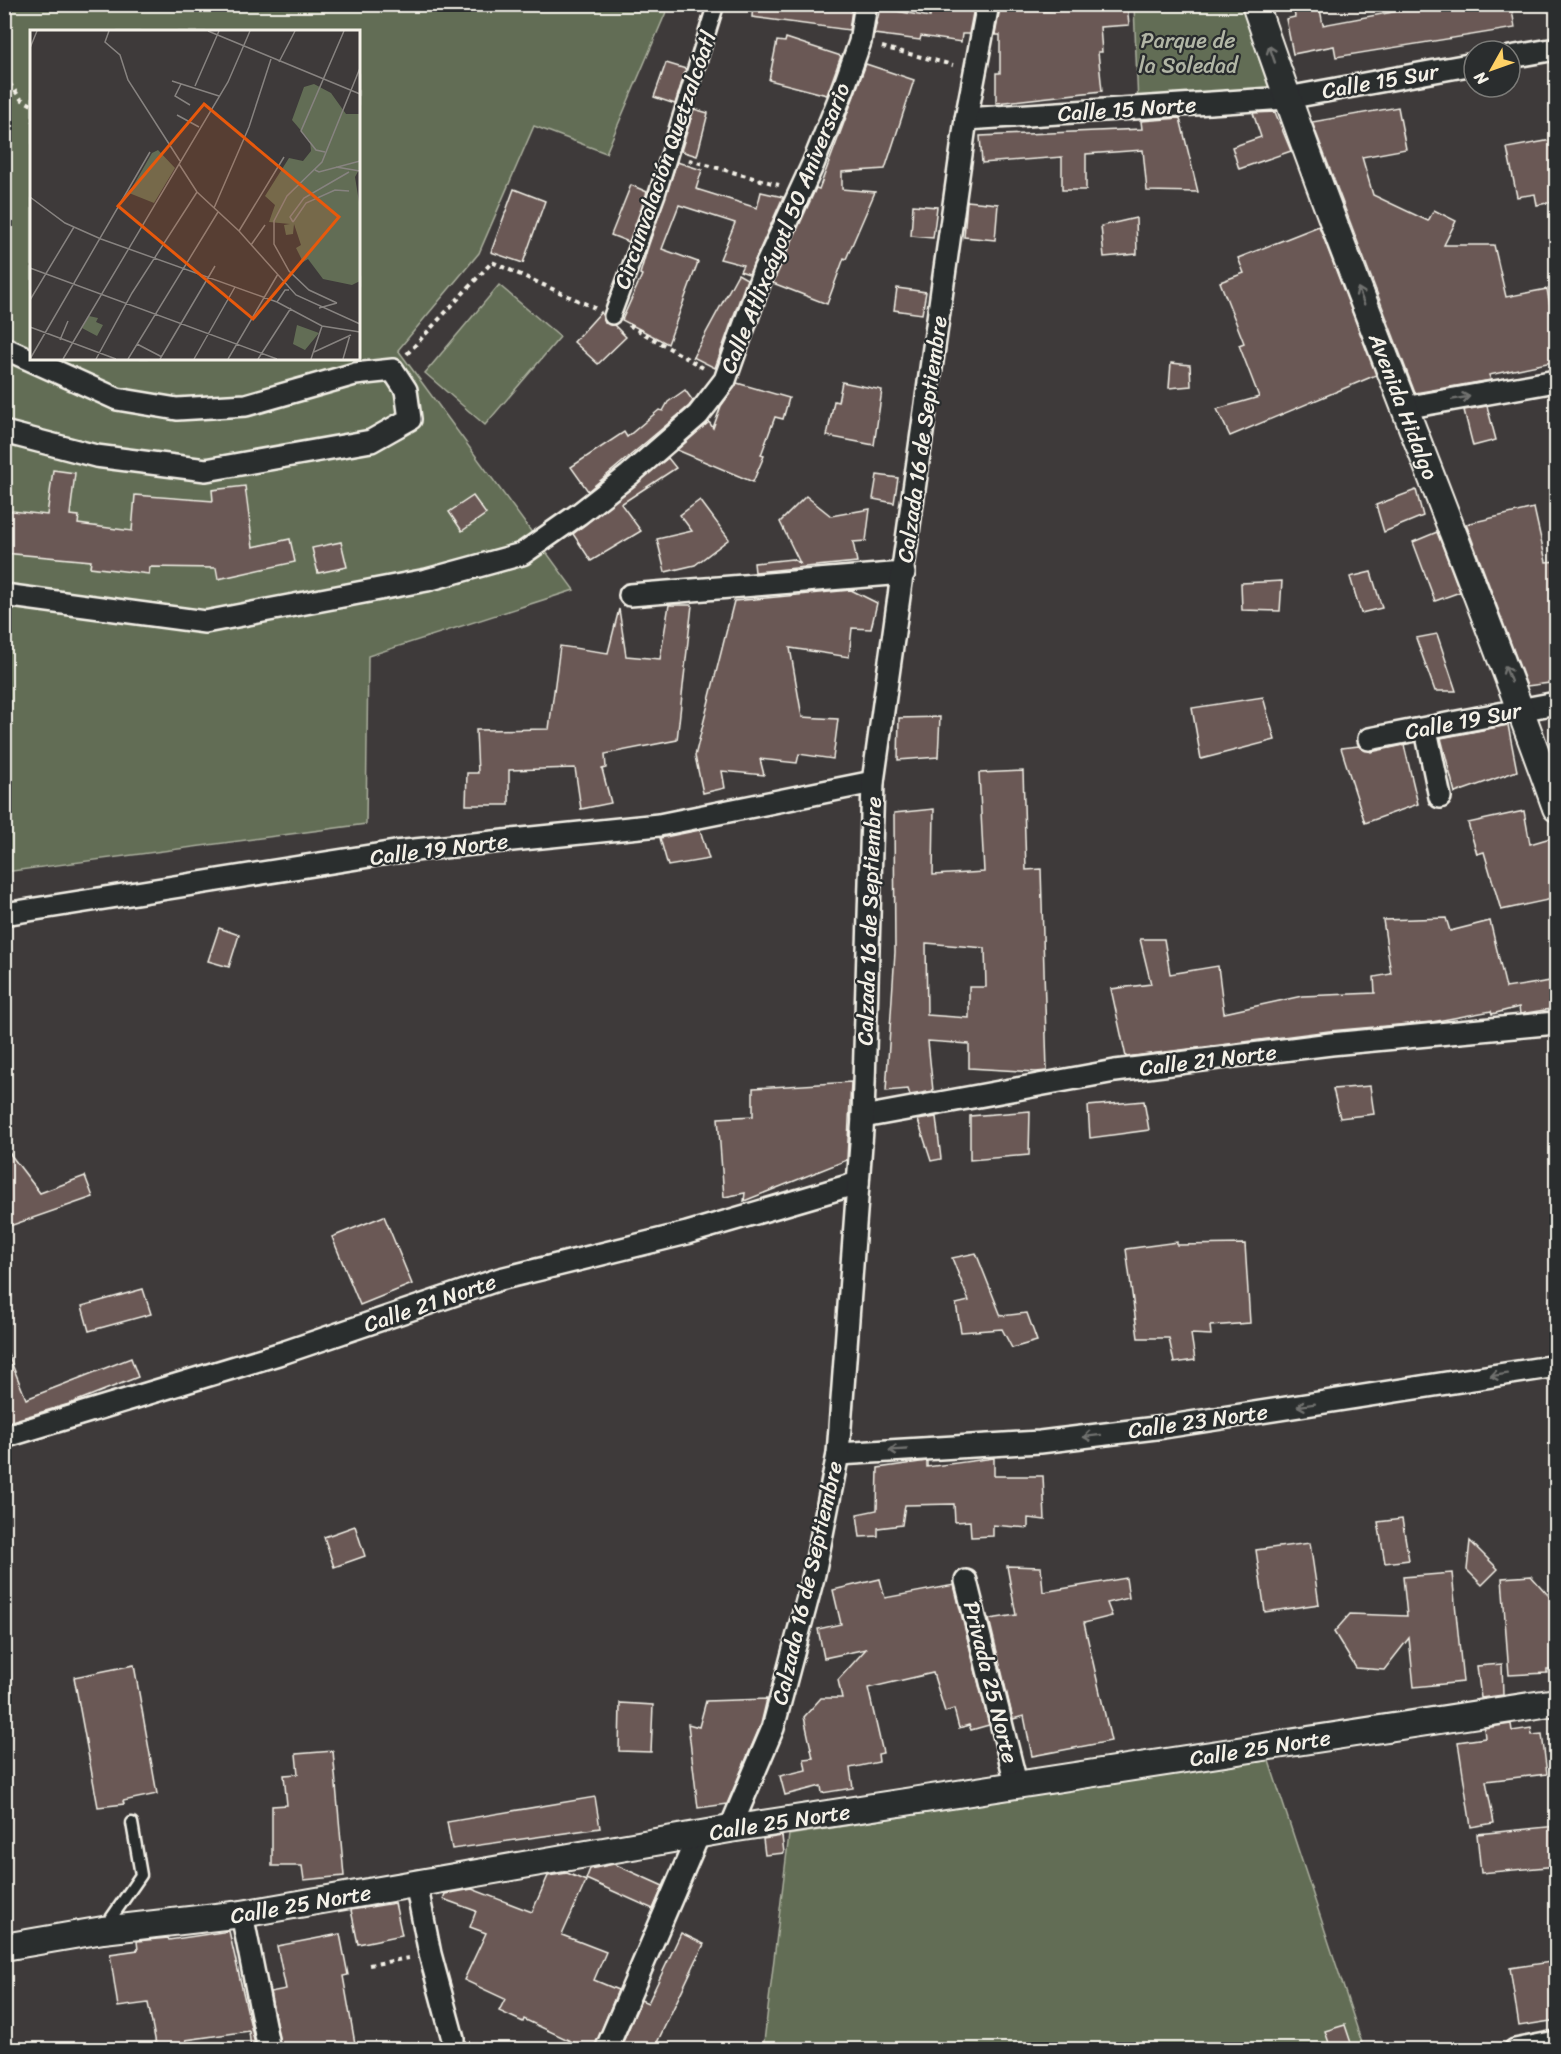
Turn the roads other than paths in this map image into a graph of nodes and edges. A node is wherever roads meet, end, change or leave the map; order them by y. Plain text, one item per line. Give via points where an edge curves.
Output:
1 (716, 4) edge
2 (866, 4) edge
3 (988, 4) edge
4 (1255, 4) edge
5 (1557, 49) edge
6 (1522, 55) edge
7 (1462, 66) edge
8 (1287, 98) junction
9 (966, 119) junction
10 (612, 316) dead end
11 (4, 348) edge
12 (30, 360) edge
13 (31, 360) edge
14 (1557, 381) edge
15 (1404, 408) junction
16 (4, 432) edge
17 (904, 573) junction
18 (4, 595) edge
19 (630, 595) dead end
20 (1557, 704) edge
21 (1521, 709) junction
22 (1426, 730) junction
23 (1369, 739) dead end
24 (873, 782) junction
25 (1440, 797) dead end
26 (1557, 808) edge
27 (4, 914) edge
28 (1557, 1023) edge
29 (863, 1117) junction
30 (858, 1183) junction
31 (1557, 1366) edge
32 (4, 1437) edge
33 (838, 1454) junction
34 (966, 1581) dead end
35 (1557, 1702) edge
36 (1016, 1783) junction
37 (132, 1823) dead end
38 (730, 1829) junction
39 (698, 1836) junction
40 (416, 1882) junction
41 (242, 1914) junction
42 (103, 1930) junction
43 (4, 1947) edge
44 (453, 2039) dead end
45 (1557, 2042) edge
46 (268, 2049) edge
47 (606, 2049) edge
48 (1515, 2049) edge

1 - 10 street, Circunvalación Quetzalcóatl
2 - 18 street, Calle Atlixcáyotl 50 Aniversario via 860,42 764,270 724,380 698,415 579,514 522,554 427,580 205,622
3 - 9 street, Calzada 16 de Septiembre
8 -> 4 street, Avenida Hidalgo
5 - 6 street
7 - 8 street, Calle 15 Sur
8 - 9 street, Calle 15 Norte
15 -> 8 street, Avenida Hidalgo
9 - 17 street, Calzada 16 de Septiembre
11 - 12 street
13 - 16 street via 117,399 177,409 246,405 355,374 393,370 406,390 410,420 371,441 206,470 96,456
15 -> 14 street
21 -> 15 street, Avenida Hidalgo
17 - 19 street
17 - 24 street, Calzada 16 de Septiembre
20 - 21 street, Calle 19 Sur
21 - 22 street, Calle 19 Sur
21 - 26 street, Avenida Hidalgo
22 - 23 street, Calle 19 Sur
22 - 25 street
24 - 27 street, Calle 19 Norte via 658,825 395,852
24 - 29 street, Calzada 16 de Septiembre
28 - 29 street, Calle 21 Norte via 1330,1044 1115,1071
29 - 30 street, Calzada 16 de Septiembre
30 - 32 street, Calle 21 Norte via 687,1233 500,1279 285,1353
30 - 33 street, Calzada 16 de Septiembre
31 -> 33 street, Calle 23 Norte via 1164,1427 1040,1442
33 - 38 street, Calzada 16 de Septiembre via 814,1574 773,1728
34 - 36 street, Privada 25 Norte
35 - 36 street, Calle 25 Norte
36 - 38 street, Calle 25 Norte
37 - 42 lane via 141,1875
38 - 39 street, Calle 25 Norte
39 - 40 street, Calle 25 Norte
39 - 47 street
40 - 41 street, Calle 25 Norte
40 - 44 street
41 - 42 street, Calle 25 Norte
41 - 46 street
42 - 43 street, Calle 25 Norte
45 - 48 street

